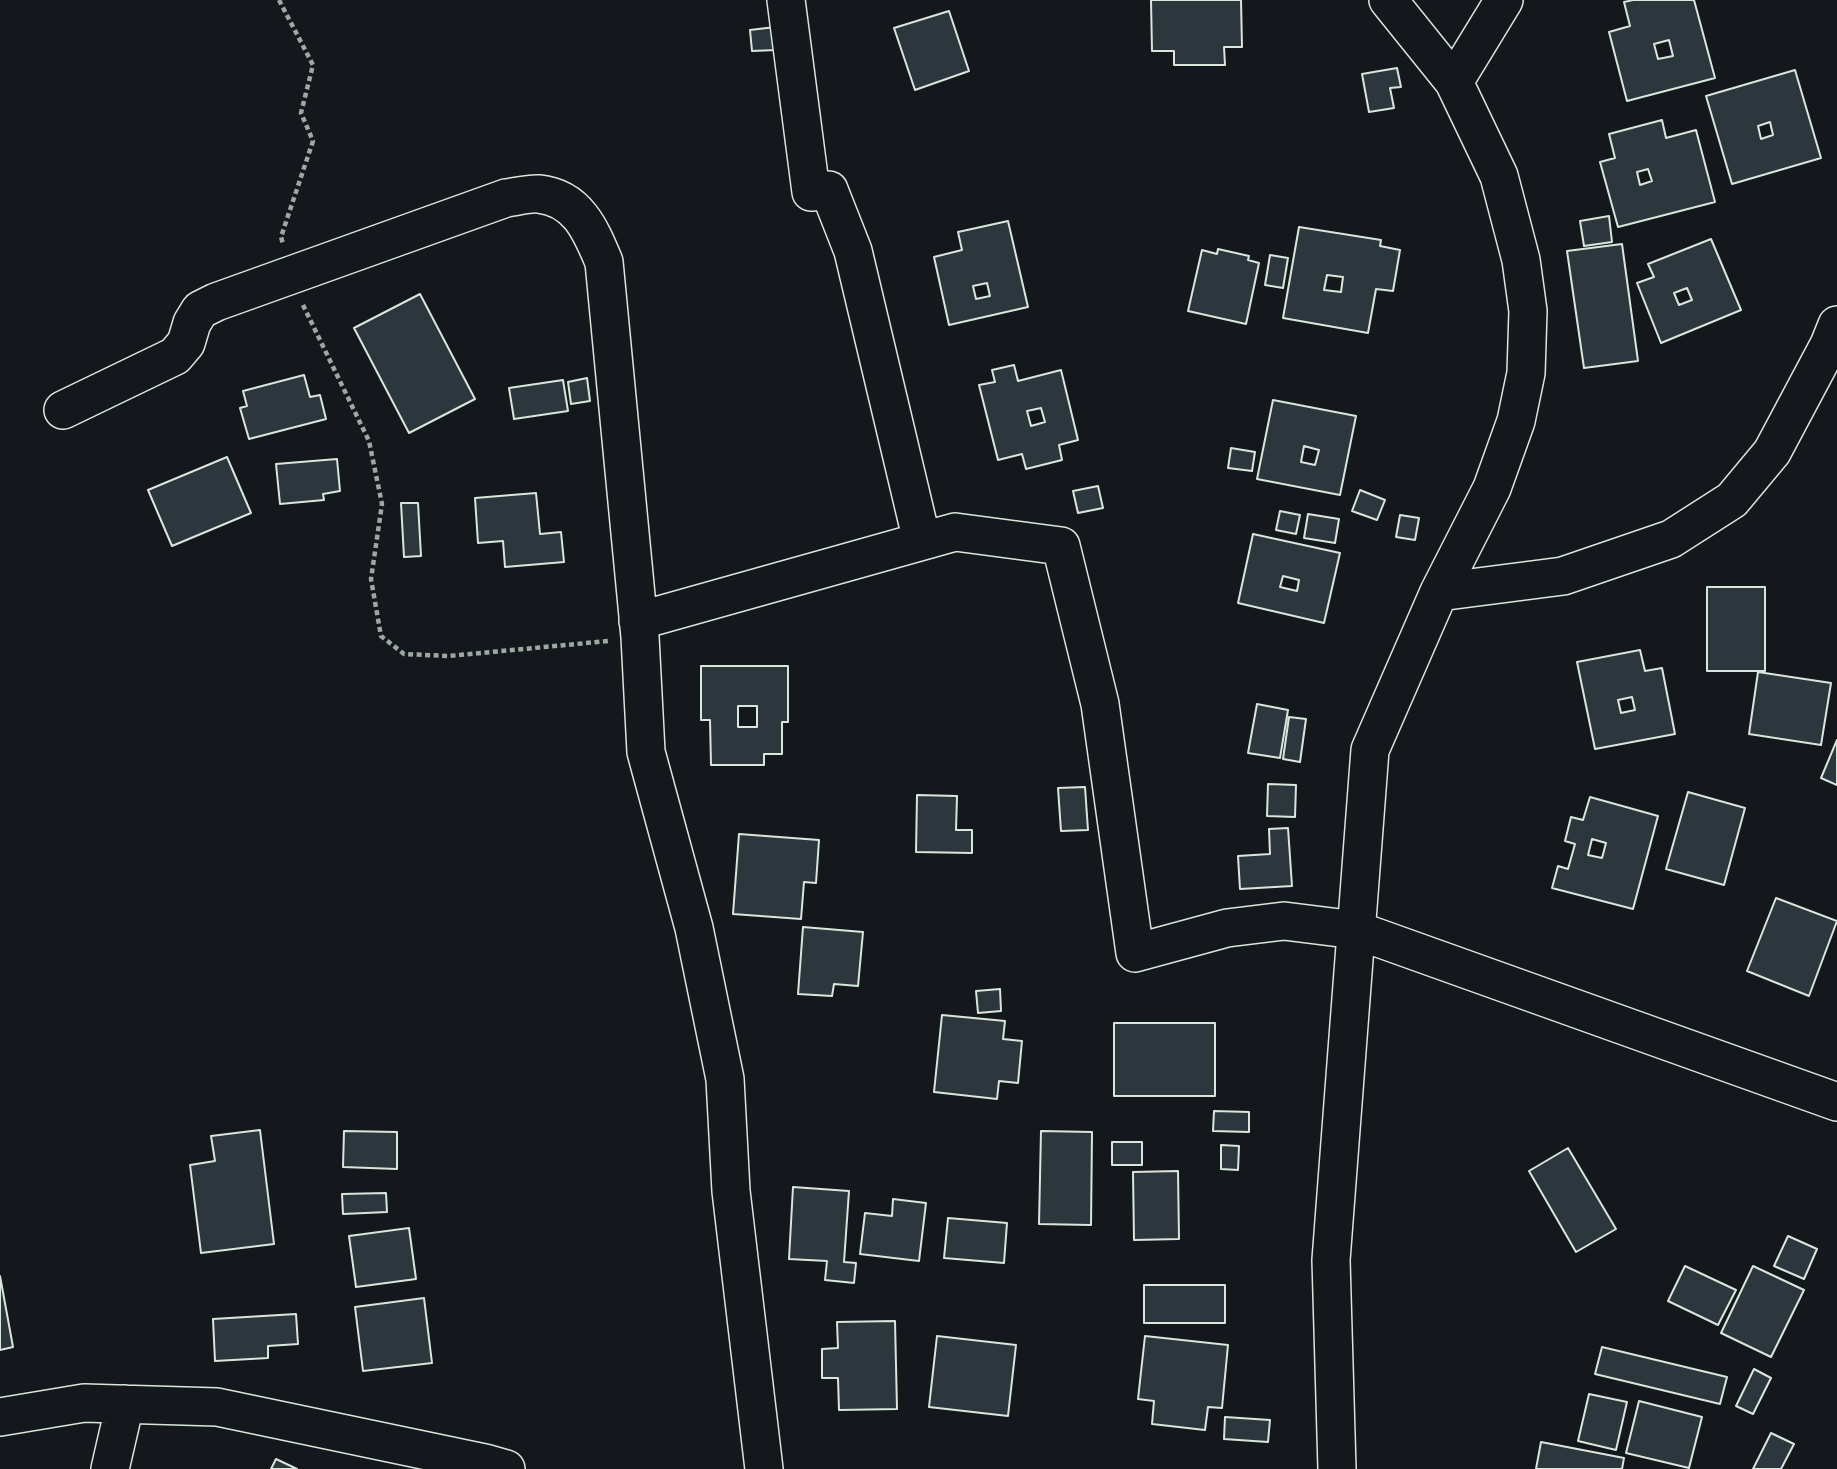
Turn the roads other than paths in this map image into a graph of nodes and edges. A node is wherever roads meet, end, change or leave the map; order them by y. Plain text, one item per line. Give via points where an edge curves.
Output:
1 (786, 0) edge
2 (1388, 0) edge
3 (1504, 0) edge
4 (1454, 82) junction
5 (1837, 325) edge
6 (63, 410) dead end
7 (922, 541) junction
8 (1439, 592) junction
9 (639, 629) junction
10 (1356, 930) junction
11 (1837, 1102) edge
12 (125, 1404) junction
13 (0, 1417) edge
14 (110, 1469) edge
15 (506, 1469) edge
16 (764, 1469) edge
17 (1337, 1469) edge

1 - 7 street via 811,192 829,190 853,251
2 - 4 street
3 - 4 street
4 - 8 street via 1499,176 1521,260 1528,311 1526,373 1516,421 1492,488
5 - 8 street via 1772,452 1732,500 1671,539 1563,576
6 - 9 street via 175,356 187,343 200,310 216,302 506,198 539,194 567,204 588,223 604,262
7 - 9 street
7 - 10 street via 955,532 1061,546 1100,704 1135,953 1227,928 1284,921
8 - 10 street via 1370,750
9 - 16 street via 646,752 694,928 725,1079 731,1191
10 - 11 street
10 - 17 street via 1331,1260
12 - 13 street via 84,1403
12 - 14 street
12 - 15 street via 217,1407

